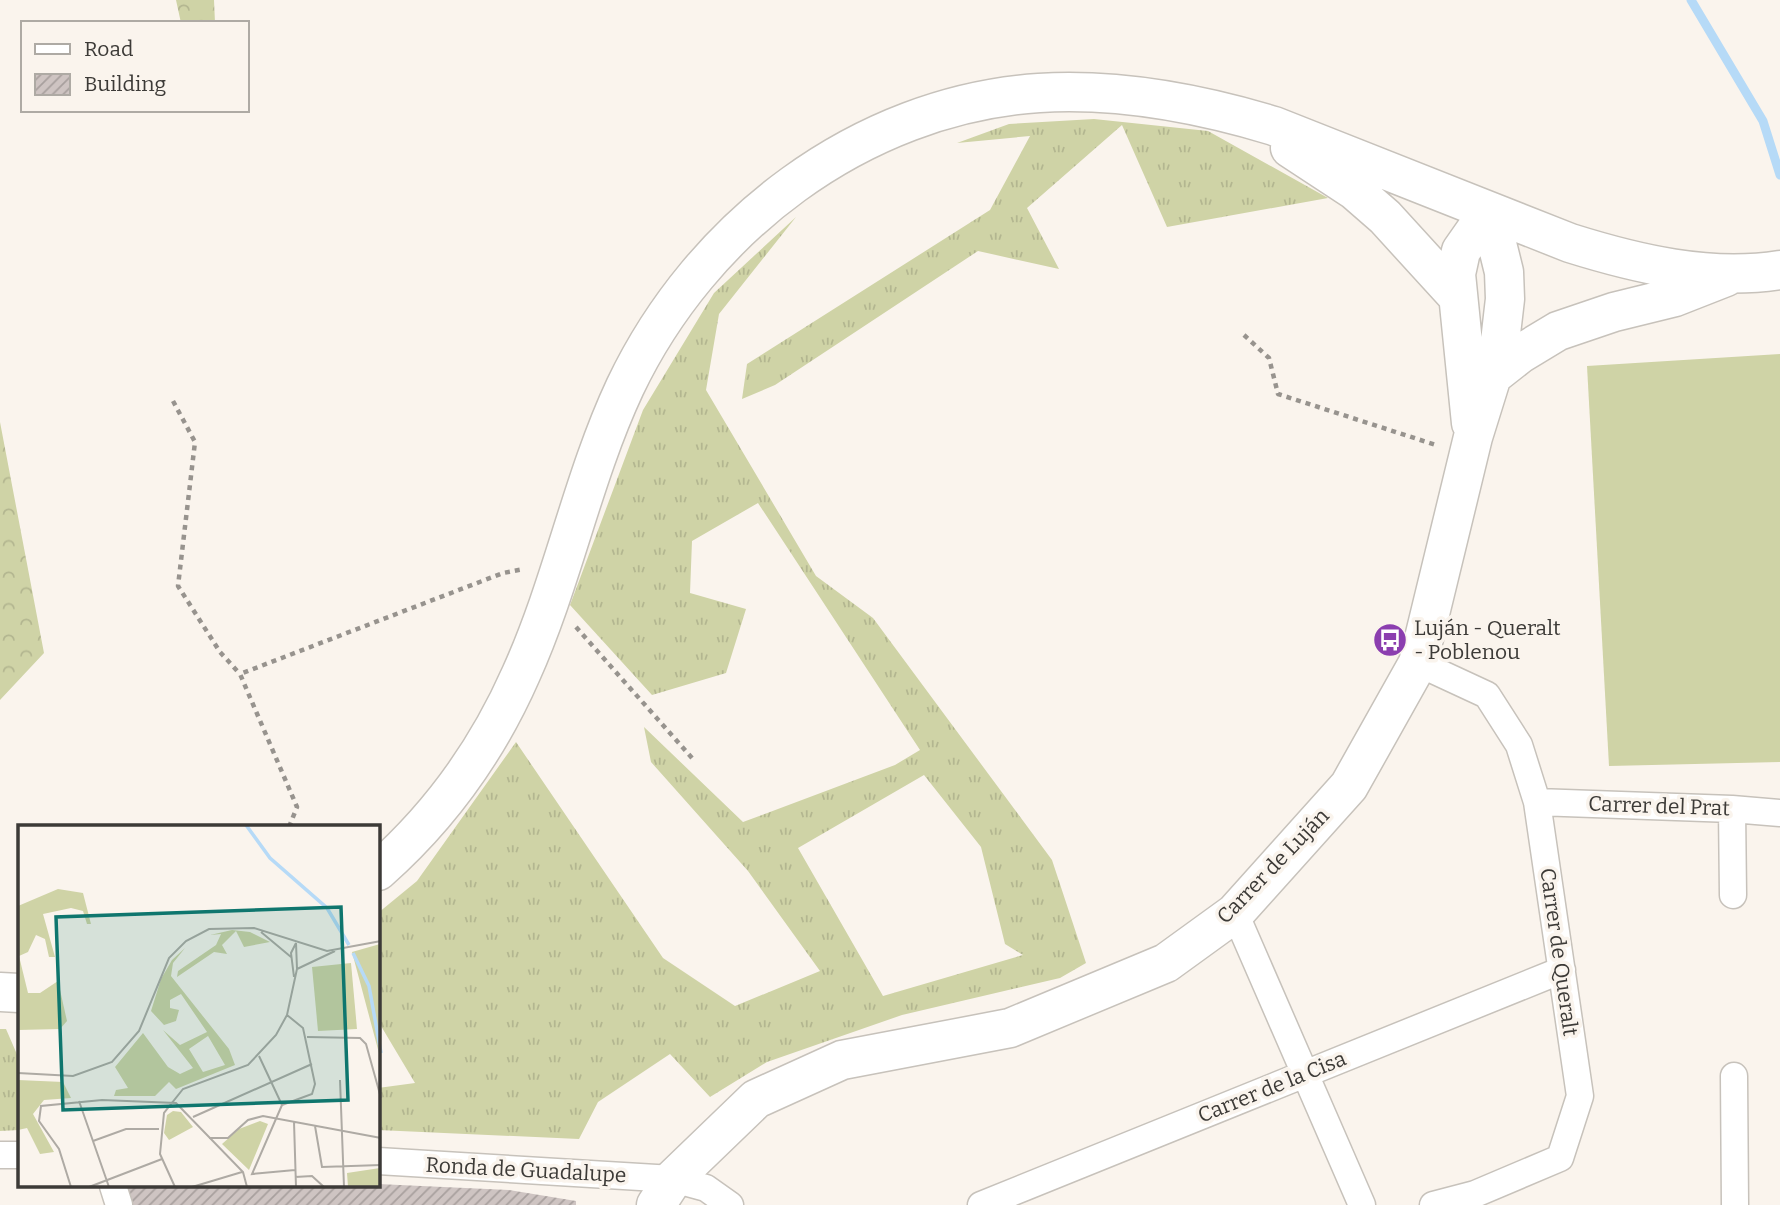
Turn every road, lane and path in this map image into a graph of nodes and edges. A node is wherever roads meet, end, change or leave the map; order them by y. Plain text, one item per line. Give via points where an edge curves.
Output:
1 (1231, 113) junction
2 (1489, 211) junction
3 (1780, 270) edge
4 (1734, 273) junction
5 (1458, 297) junction
6 (1244, 335) dead end
7 (1492, 376) junction
8 (173, 401) dead end
9 (1471, 446) junction
10 (562, 562) junction
11 (550, 597) junction
12 (1418, 663) junction
13 (240, 674) junction
14 (692, 758) dead end
15 (1537, 802) junction
16 (1732, 808) junction
17 (1780, 813) edge
18 (290, 825) edge
19 (380, 869) edge
20 (1733, 895) dead end
21 (1235, 913) junction
22 (1562, 970) junction
23 (0, 992) edge
24 (18, 993) edge
25 (1305, 1073) junction
26 (1734, 1076) dead end
27 (0, 1155) edge
28 (18, 1155) edge
29 (380, 1161) edge
30 (114, 1188) edge
31 (665, 1192) edge
32 (119, 1205) edge
33 (730, 1205) edge
34 (981, 1205) edge
35 (1362, 1205) edge
36 (1433, 1205) edge
37 (1735, 1205) edge

1 - 2 street
1 - 5 street via 1354,190
1 - 10 street via 1120,94 1007,96 923,117 837,155 802,176 732,236 650,340 607,430
2 - 4 street via 1607,255 1683,271
2 - 5 street via 1461,251
2 - 7 street, Carrer de Luján via 1506,299
3 - 4 street
4 - 7 street via 1675,297 1558,331
5 - 9 street
6 - 9 path via 1269,358 1278,394
7 - 9 street, Carrer de Luján
8 - 13 path via 195,442 178,586 220,652
9 - 12 street, Carrer de Luján
10 - 11 street
10 - 13 path via 503,573
11 - 14 path
11 - 19 street via 522,672 467,771 434,815
12 - 15 street, Carrer de Queralt via 1487,695 1519,745
12 - 21 street, Carrer de Luján via 1349,786
13 - 18 path via 297,807
15 - 16 street, Carrer del Prat
15 - 22 street, Carrer de Queralt
16 - 17 street, Carrer del Prat
16 - 20 street
21 - 25 street
21 - 31 street, Carrer de Luján via 1166,963 1010,1028 842,1060 756,1099
22 - 25 street, Carrer de la Cisa
22 - 36 street, Carrer de Queralt via 1580,1096 1560,1158 1475,1194
23 - 24 street
25 - 34 street, Carrer de la Cisa
25 - 35 street
26 - 37 street
27 - 28 street
29 - 31 street, Ronda de Guadalupe
30 - 32 street
31 - 33 street, Ronda de Guadalupe via 706,1188

